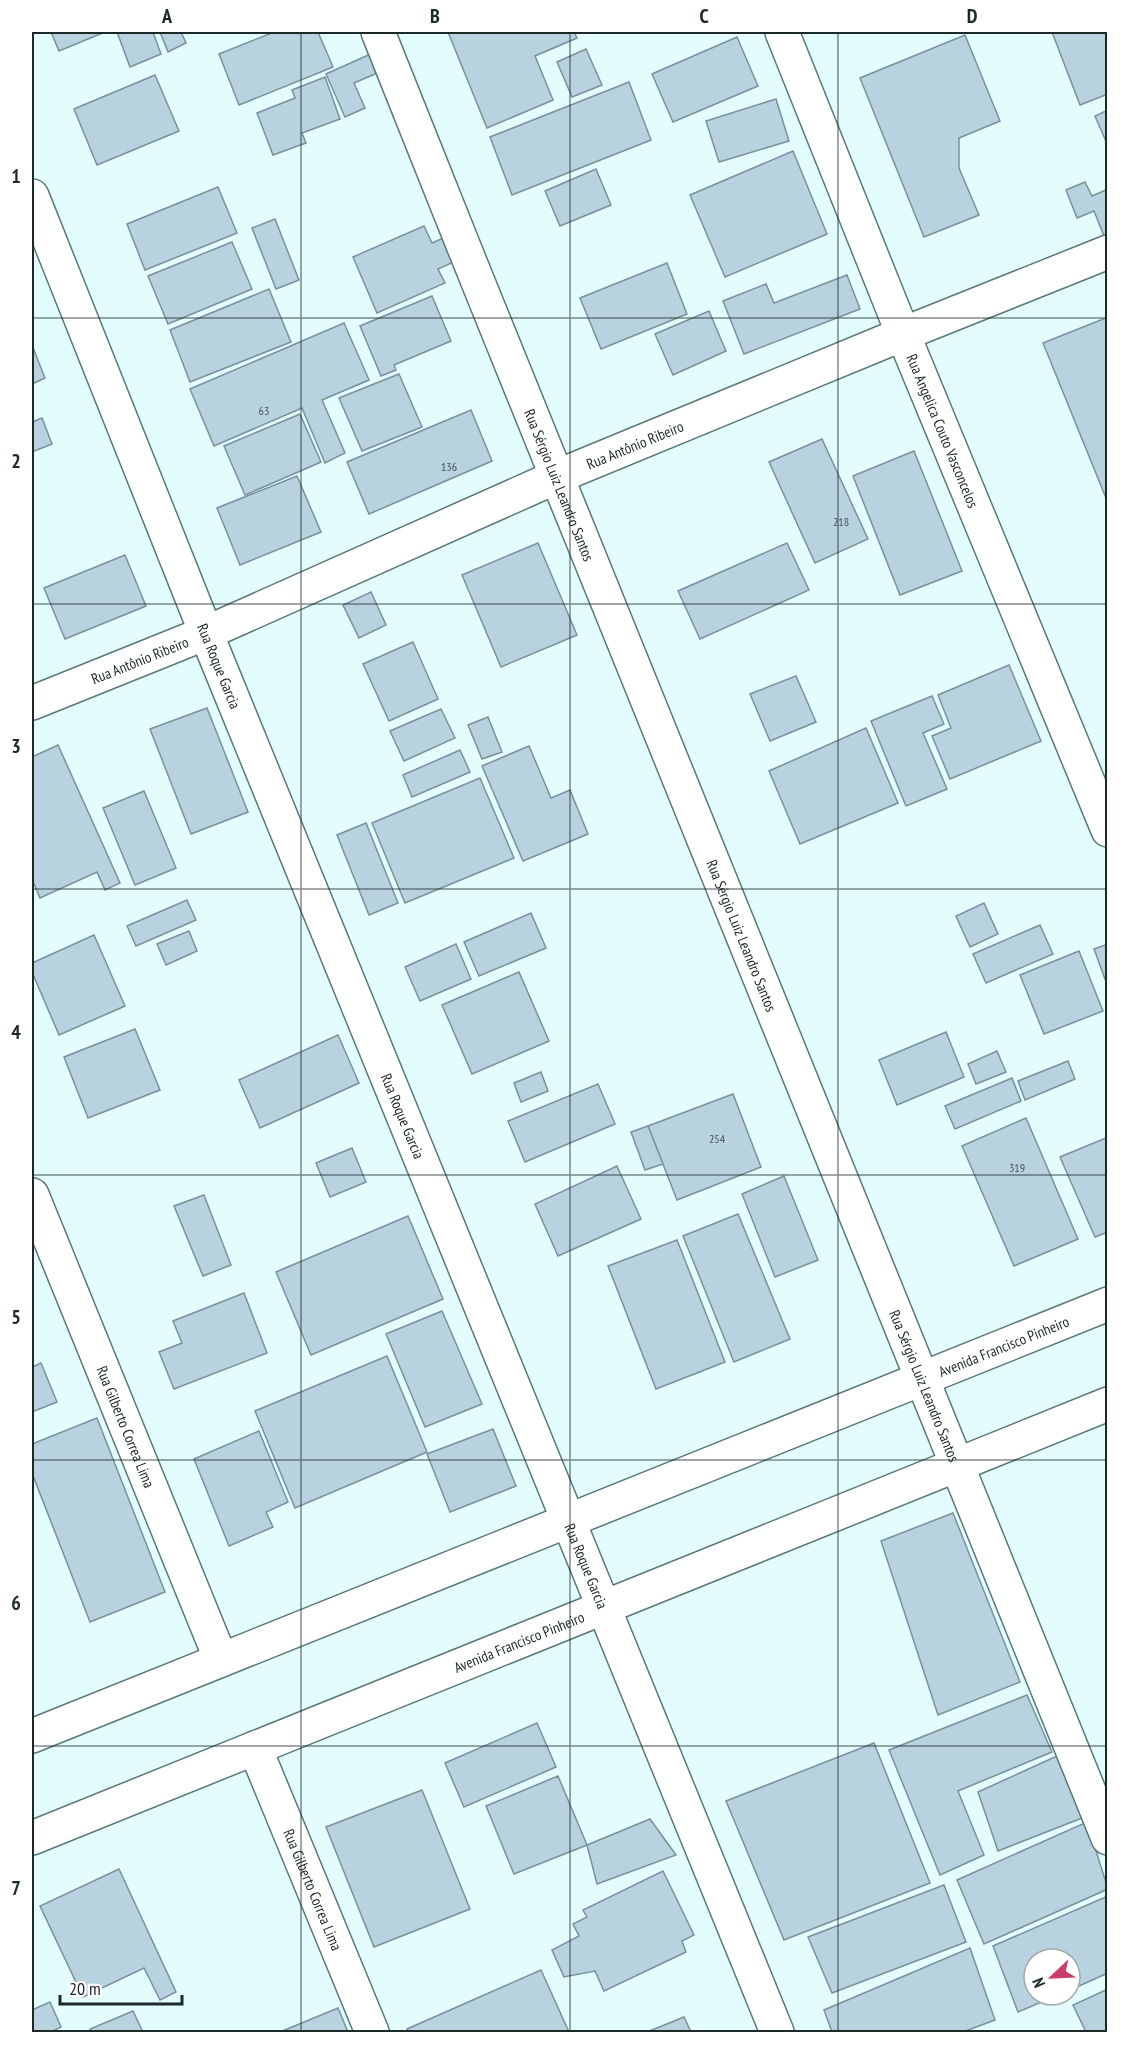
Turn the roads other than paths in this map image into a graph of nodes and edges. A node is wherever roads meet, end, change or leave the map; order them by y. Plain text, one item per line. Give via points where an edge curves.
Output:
1 (378, 32) edge
2 (782, 32) edge
3 (32, 196) edge
4 (1107, 252) edge
5 (903, 334) junction
6 (556, 477) junction
7 (206, 633) junction
8 (32, 703) edge
9 (1107, 830) edge
10 (32, 1196) edge
11 (1107, 1304) edge
12 (923, 1378) junction
13 (1107, 1404) edge
14 (957, 1464) junction
15 (570, 1520) junction
16 (605, 1607) junction
17 (221, 1660) junction
18 (32, 1736) edge
19 (255, 1748) junction
20 (32, 1838) edge
21 (1107, 1838) edge
22 (372, 2032) edge
23 (777, 2032) edge

1 - 6 street, Rua Sérgio Luiz Leandro Santos
2 - 5 street, Rua Angelica Couto Vasconcelos
3 - 7 street, Rua Roque Garcia
4 - 5 street, Rua Antônio Ribeiro
5 - 6 street, Rua Antônio Ribeiro
5 - 9 street, Rua Angelica Couto Vasconcelos
6 - 7 street, Rua Antônio Ribeiro
6 - 12 street, Rua Sérgio Luiz Leandro Santos
7 - 8 street, Rua Antônio Ribeiro
7 - 15 street, Rua Roque Garcia
10 - 17 street, Rua Gilberto Correa Lima
11 - 12 street, Avenida Francisco Pinheiro
12 - 14 street, Rua Sérgio Luiz Leandro Santos
12 - 15 street, Avenida Francisco Pinheiro
13 - 14 street, Avenida Francisco Pinheiro
14 - 16 street, Avenida Francisco Pinheiro
14 - 21 street, Rua Sérgio Luiz Leandro Santos
15 - 16 street, Rua Roque Garcia
15 - 17 street, Avenida Francisco Pinheiro
16 - 19 street, Avenida Francisco Pinheiro
16 - 23 street, Rua Roque Garcia
17 - 18 street, Avenida Francisco Pinheiro
19 - 20 street, Avenida Francisco Pinheiro
19 - 22 street, Rua Gilberto Correa Lima

